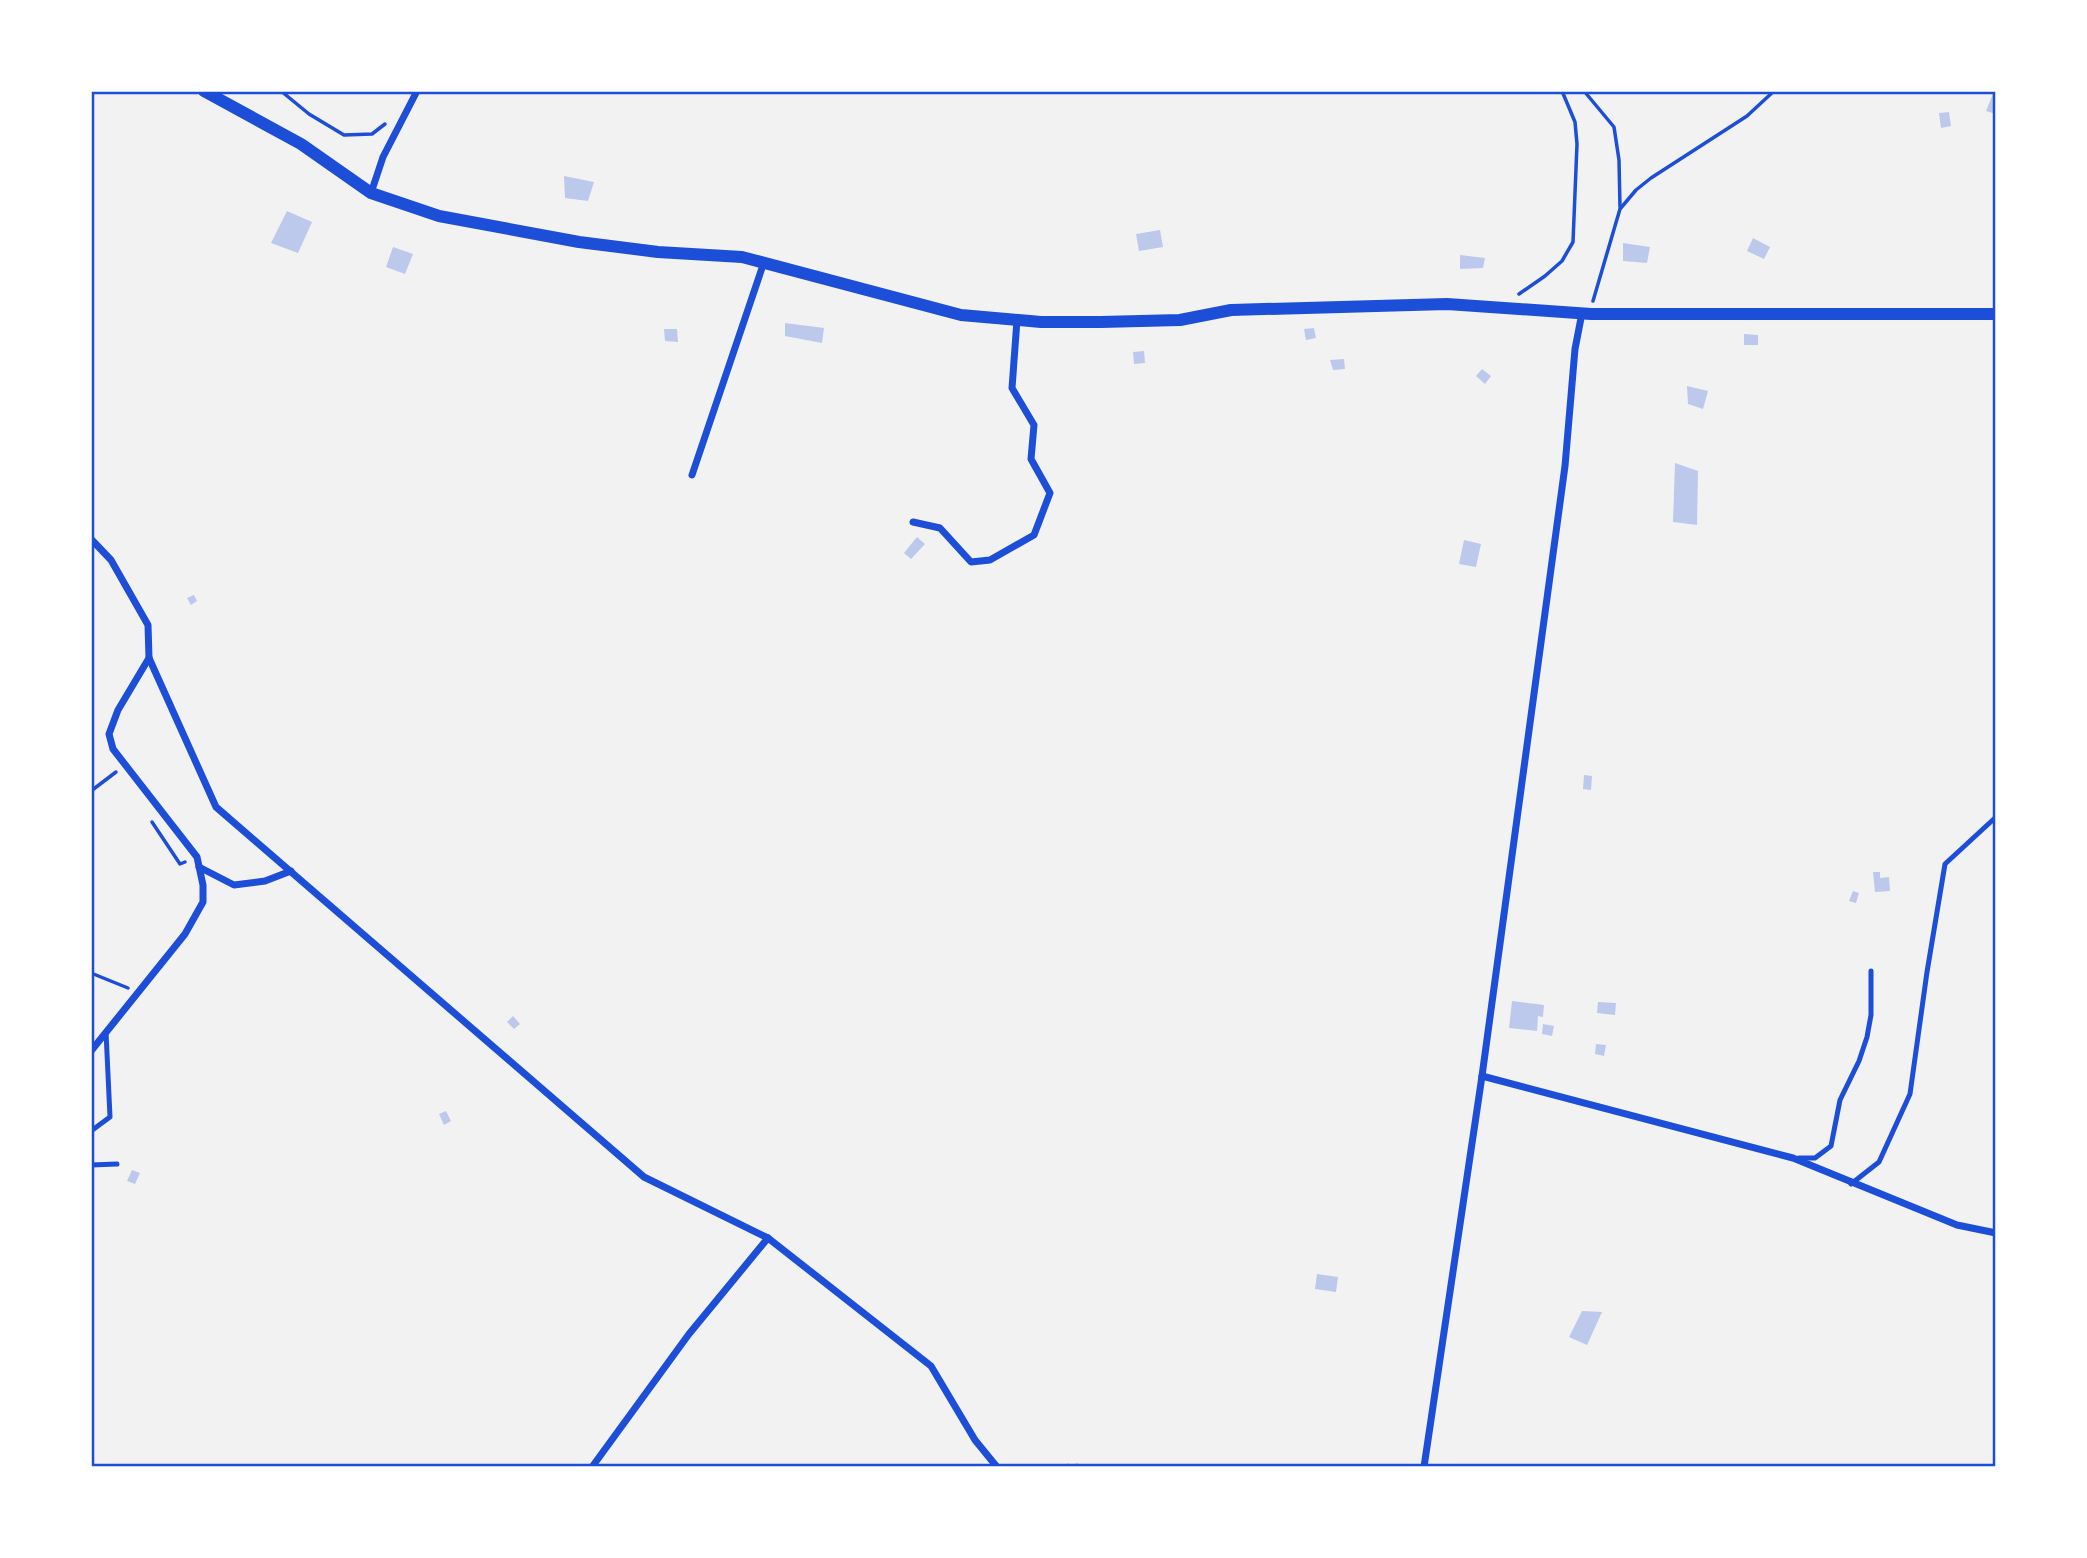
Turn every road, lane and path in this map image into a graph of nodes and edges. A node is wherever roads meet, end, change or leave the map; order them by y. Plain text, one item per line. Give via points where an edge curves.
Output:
1 (204, 91) edge
2 (281, 91) edge
3 (417, 91) edge
4 (1562, 91) edge
5 (1584, 91) edge
6 (1774, 91) edge
7 (390, 120) dead end
8 (371, 193) junction
9 (1620, 209) junction
10 (764, 262) junction
11 (1497, 309) junction
12 (1586, 313) junction
13 (1996, 314) edge
14 (1017, 320) junction
15 (692, 475) dead end
16 (913, 522) dead end
17 (91, 539) edge
18 (149, 658) junction
19 (118, 771) dead end
20 (91, 791) edge
21 (146, 812) dead end
22 (1996, 817) edge
23 (197, 857) junction
24 (199, 867) junction
25 (291, 870) junction
26 (1871, 971) dead end
27 (91, 972) edge
28 (138, 992) junction
29 (106, 1032) junction
30 (91, 1051) edge
31 (1482, 1076) junction
32 (91, 1131) edge
33 (1793, 1158) junction
34 (117, 1164) dead end
35 (91, 1165) edge
36 (1851, 1184) junction
37 (1996, 1233) edge
38 (768, 1238) junction
39 (592, 1467) edge
40 (998, 1467) edge
41 (1423, 1467) edge

1 - 8 street via 300,144
2 - 7 path via 344,135 372,134
3 - 8 street via 383,157
4 - 11 path via 1575,122 1577,144 1573,242 1562,261 1545,276
5 - 9 path via 1614,127
6 - 9 path via 1748,116 1651,178
8 - 10 street via 439,216 512,231
9 - 12 path
10 - 14 street via 961,316
10 - 15 street
11 - 12 street
11 - 14 street via 1377,304 1231,310 1180,320
12 - 13 street
12 - 31 street via 1575,349 1563,480
14 - 16 street via 1012,388 1034,425 1031,459 1050,493 1034,536 990,560 971,562 940,528
17 - 18 street via 111,560 148,625
18 - 23 street via 109,734 113,749
18 - 25 street via 216,807
19 - 20 path
21 - 23 path via 180,864
22 - 36 lane via 1945,864 1910,1094 1879,1162
23 - 24 street
24 - 25 street via 234,885 265,881
24 - 28 street via 203,902 185,934
25 - 38 street via 644,1177
26 - 33 lane via 1867,1037 1840,1100 1831,1146 1815,1158
27 - 28 path
28 - 29 street
29 - 30 street
29 - 32 lane via 110,1117
31 - 33 street
31 - 41 street
33 - 36 street
34 - 35 lane
36 - 37 street via 1957,1225
38 - 39 street via 689,1334
38 - 40 street via 931,1366 975,1440

